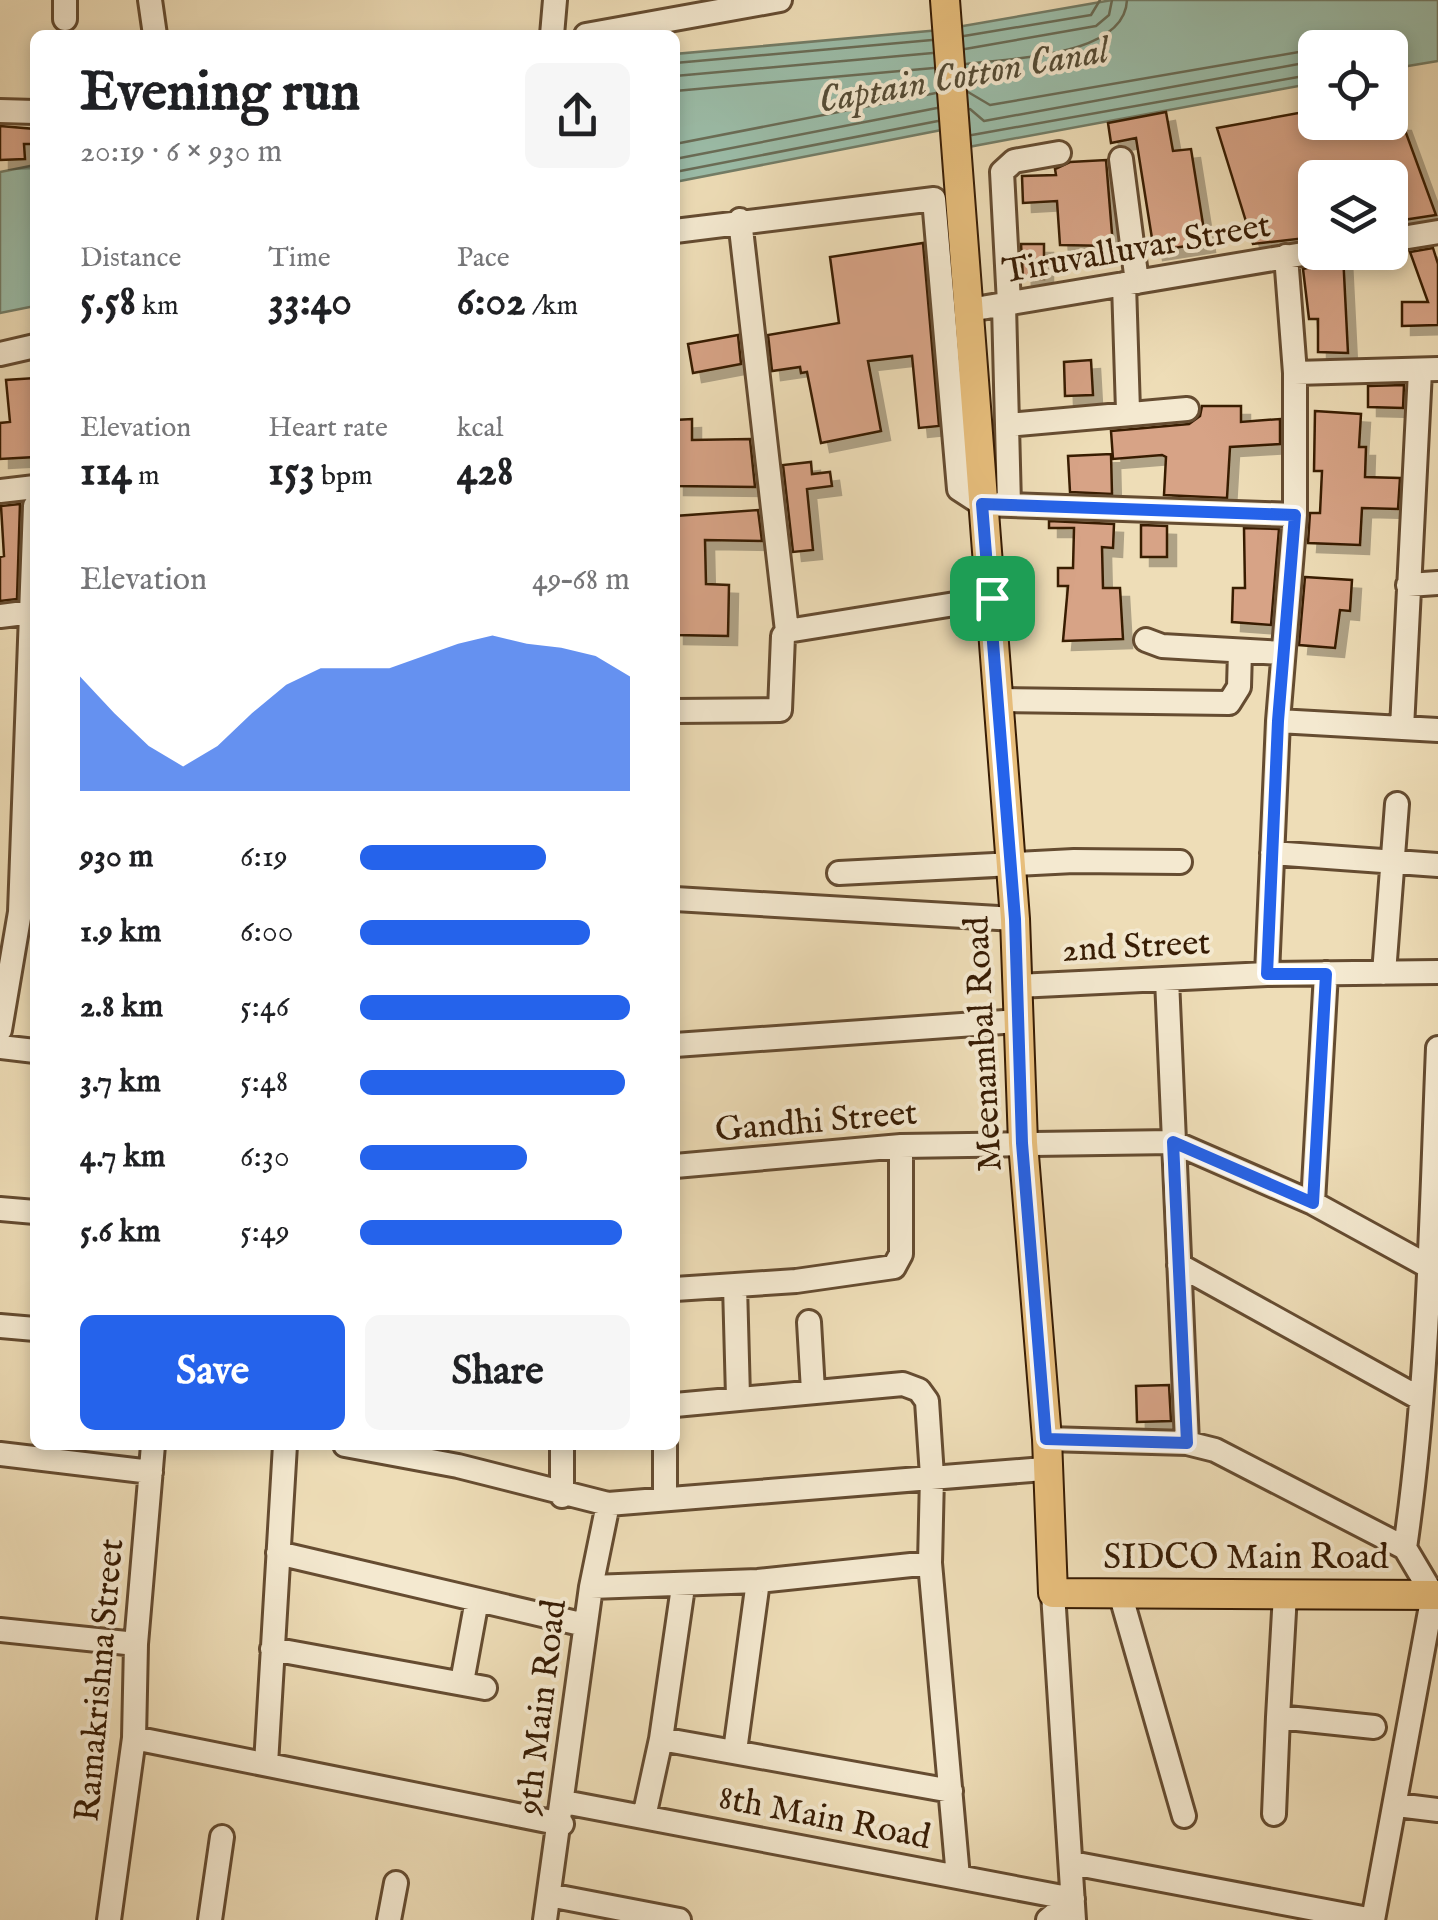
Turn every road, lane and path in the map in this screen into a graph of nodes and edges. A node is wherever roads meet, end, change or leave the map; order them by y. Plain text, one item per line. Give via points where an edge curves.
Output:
1 (150, 0) edge
2 (555, 0) edge
3 (780, 0) edge
4 (946, 12) edge
5 (154, 30) edge
6 (552, 30) edge
7 (614, 30) edge
8 (0, 112) edge
9 (30, 112) edge
10 (1060, 153) dead end
11 (1120, 160) dead end
12 (740, 220) junction
13 (680, 230) edge
14 (1438, 232) edge
15 (1408, 237) edge
16 (1298, 254) edge
17 (1286, 256) junction
18 (1130, 283) junction
19 (1006, 304) junction
20 (968, 310) junction
21 (30, 347) edge
22 (0, 354) edge
23 (1429, 370) edge
24 (1295, 373) junction
25 (1187, 409) dead end
26 (1128, 411) junction
27 (1008, 425) junction
28 (30, 487) edge
29 (0, 491) edge
30 (996, 505) junction
31 (1295, 515) junction
32 (1438, 583) edge
33 (1408, 584) junction
34 (992, 598) junction
35 (30, 612) edge
36 (0, 616) edge
37 (788, 631) junction
38 (1146, 640) dead end
39 (1240, 651) junction
40 (30, 654) edge
41 (1283, 654) junction
42 (998, 700) junction
43 (680, 710) edge
44 (1278, 721) junction
45 (1402, 728) junction
46 (1438, 730) edge
47 (25, 759) junction
48 (0, 761) edge
49 (1397, 804) dead end
50 (1272, 854) junction
51 (1180, 862) dead end
52 (1392, 863) junction
53 (1438, 865) edge
54 (1009, 866) junction
55 (839, 872) dead end
56 (680, 899) edge
57 (18, 911) edge
58 (1015, 919) junction
59 (1438, 972) edge
60 (1384, 973) junction
61 (1267, 974) junction
62 (1326, 974) junction
63 (1167, 979) junction
64 (1018, 986) junction
65 (1019, 1021) junction
66 (0, 1030) edge
67 (680, 1045) edge
68 (0, 1048) edge
69 (1438, 1048) edge
70 (30, 1051) edge
71 (1437, 1098) edge
72 (1173, 1142) junction
73 (1022, 1143) junction
74 (900, 1146) junction
75 (680, 1166) edge
76 (1313, 1203) junction
77 (0, 1209) edge
78 (30, 1212) edge
79 (1436, 1220) edge
80 (1179, 1266) junction
81 (1426, 1266) junction
82 (735, 1285) junction
83 (680, 1289) edge
84 (809, 1322) dead end
85 (0, 1326) edge
86 (30, 1329) edge
87 (1432, 1343) edge
88 (814, 1391) junction
89 (738, 1397) junction
90 (1421, 1399) junction
91 (680, 1404) edge
92 (1046, 1439) junction
93 (1187, 1443) junction
94 (153, 1450) edge
95 (285, 1450) edge
96 (402, 1450) edge
97 (562, 1450) edge
98 (665, 1450) edge
99 (0, 1454) edge
100 (460, 1455) edge
101 (1428, 1458) edge
102 (1044, 1469) junction
103 (152, 1472) junction
104 (932, 1476) junction
105 (562, 1496) junction
106 (665, 1499) junction
107 (608, 1504) junction
108 (1405, 1548) junction
109 (278, 1553) junction
110 (930, 1563) junction
111 (758, 1582) junction
112 (591, 1586) junction
113 (683, 1586) junction
114 (1053, 1593) junction
115 (1120, 1593) junction
116 (1285, 1594) junction
117 (1436, 1594) edge
118 (478, 1600) junction
119 (586, 1625) junction
120 (0, 1630) edge
121 (136, 1644) junction
122 (272, 1648) junction
123 (462, 1682) junction
124 (1427, 1684) edge
125 (485, 1688) dead end
126 (1278, 1716) junction
127 (1374, 1726) dead end
128 (134, 1738) junction
129 (661, 1739) junction
130 (735, 1751) junction
131 (266, 1764) junction
132 (951, 1791) junction
133 (1397, 1805) junction
134 (1438, 1810) edge
135 (563, 1813) junction
136 (1274, 1814) dead end
137 (1184, 1816) dead end
138 (644, 1818) junction
139 (222, 1837) dead end
140 (1072, 1863) junction
141 (958, 1878) junction
142 (396, 1882) dead end
143 (549, 1895) junction
144 (1074, 1910) edge
145 (109, 1920) edge
146 (210, 1920) edge
147 (388, 1920) edge
148 (545, 1920) edge
149 (679, 1920) edge
150 (1048, 1920) edge
151 (1373, 1920) edge

1 - 5 street
2 - 6 street
3 - 7 street
4 - 20 main road, Meenambal Road
8 - 9 street
10 - 19 street via 1014,161 1002,172
11 - 18 street
12 - 13 street
12 - 30 street via 934,199 959,488 972,502
12 - 37 street
14 - 15 street
16 - 17 street, Tiruvalluvar Street
17 - 18 street, Tiruvalluvar Street
17 - 24 street
18 - 19 street, Tiruvalluvar Street
18 - 26 street
19 - 20 street, Tiruvalluvar Street
19 - 27 street
20 - 30 main road, Meenambal Road
21 - 22 street
23 - 24 street
23 - 33 street
24 - 31 street
25 - 26 street
26 - 27 street
27 - 30 street
28 - 29 street
30 - 31 street
30 - 34 main road, Meenambal Road
31 - 41 street
32 - 33 street
33 - 45 street
34 - 37 street
34 - 42 main road, Meenambal Road
35 - 36 street
37 - 43 street via 780,710
38 - 39 street
39 - 41 street
39 - 42 street via 1240,687 1229,703
40 - 47 street
41 - 44 street
42 - 54 main road, Meenambal Road
44 - 45 street
44 - 50 street
45 - 46 street
47 - 48 street
47 - 57 street
49 - 52 street
50 - 52 street
50 - 61 street
51 - 54 street
52 - 53 street
52 - 60 street
54 - 55 street
54 - 58 main road, Meenambal Road
56 - 58 street
57 - 66 street
58 - 64 main road, Meenambal Road
59 - 60 street, 2nd Street
60 - 62 street, 2nd Street
61 - 62 street, 2nd Street
61 - 63 street, 2nd Street
62 - 76 street
63 - 64 street, 2nd Street
63 - 72 street
64 - 65 main road, Meenambal Road
65 - 67 street
65 - 73 main road, Meenambal Road
68 - 70 street
69 - 71 street
71 - 79 street
72 - 73 street, Gandhi Street
72 - 76 street
72 - 80 street
73 - 74 street, Gandhi Street
73 - 92 main road, Meenambal Road
74 - 75 street, Gandhi Street
74 - 82 street via 901,1254 894,1267
76 - 81 street
77 - 78 street
79 - 81 street
80 - 90 street
80 - 93 street
81 - 87 street
82 - 83 street
82 - 89 street
84 - 88 street
85 - 86 street
87 - 90 street
88 - 89 street
88 - 104 street via 903,1384 919,1390 926,1401
89 - 91 street
90 - 101 street
92 - 93 street
92 - 102 main road, Meenambal Road
93 - 108 street via 1242,1460
94 - 103 street, Ramakrishna Street
95 - 109 street
96 - 100 street
97 - 105 street
98 - 106 street
99 - 103 street
100 - 105 street
101 - 108 street
102 - 104 street
102 - 114 main road, Meenambal Road
103 - 121 street, Ramakrishna Street
104 - 106 street
104 - 110 street
105 - 107 street
106 - 107 street
107 - 112 street, 9th Main Road
108 - 117 street
109 - 118 street
109 - 122 street
110 - 111 street
110 - 132 street
111 - 113 street
111 - 130 street
112 - 113 street
112 - 119 street, 9th Main Road
113 - 129 street
114 - 115 main road, SIDCO Main Road
114 - 140 street, Meenambal Road
115 - 116 main road, SIDCO Main Road
115 - 137 street
116 - 117 main road, SIDCO Main Road
116 - 126 street
117 - 124 street
118 - 119 street
118 - 123 street
119 - 135 street, 9th Main Road
120 - 121 street
121 - 128 street, Ramakrishna Street
122 - 123 street
122 - 131 street
123 - 125 street
124 - 133 street
126 - 127 street
126 - 136 street
128 - 131 street, 8th Main Road
128 - 145 street, Ramakrishna Street
129 - 130 street
129 - 138 street
130 - 132 street
131 - 135 street, 8th Main Road
132 - 141 street
133 - 134 street
133 - 151 street
135 - 138 street, 8th Main Road
135 - 143 street, 9th Main Road
138 - 141 street, 8th Main Road
139 - 146 street
140 - 144 street, Meenambal Road
140 - 151 street
141 - 144 street, 8th Main Road
142 - 147 street
143 - 148 street, 9th Main Road
143 - 149 street
144 - 150 street

